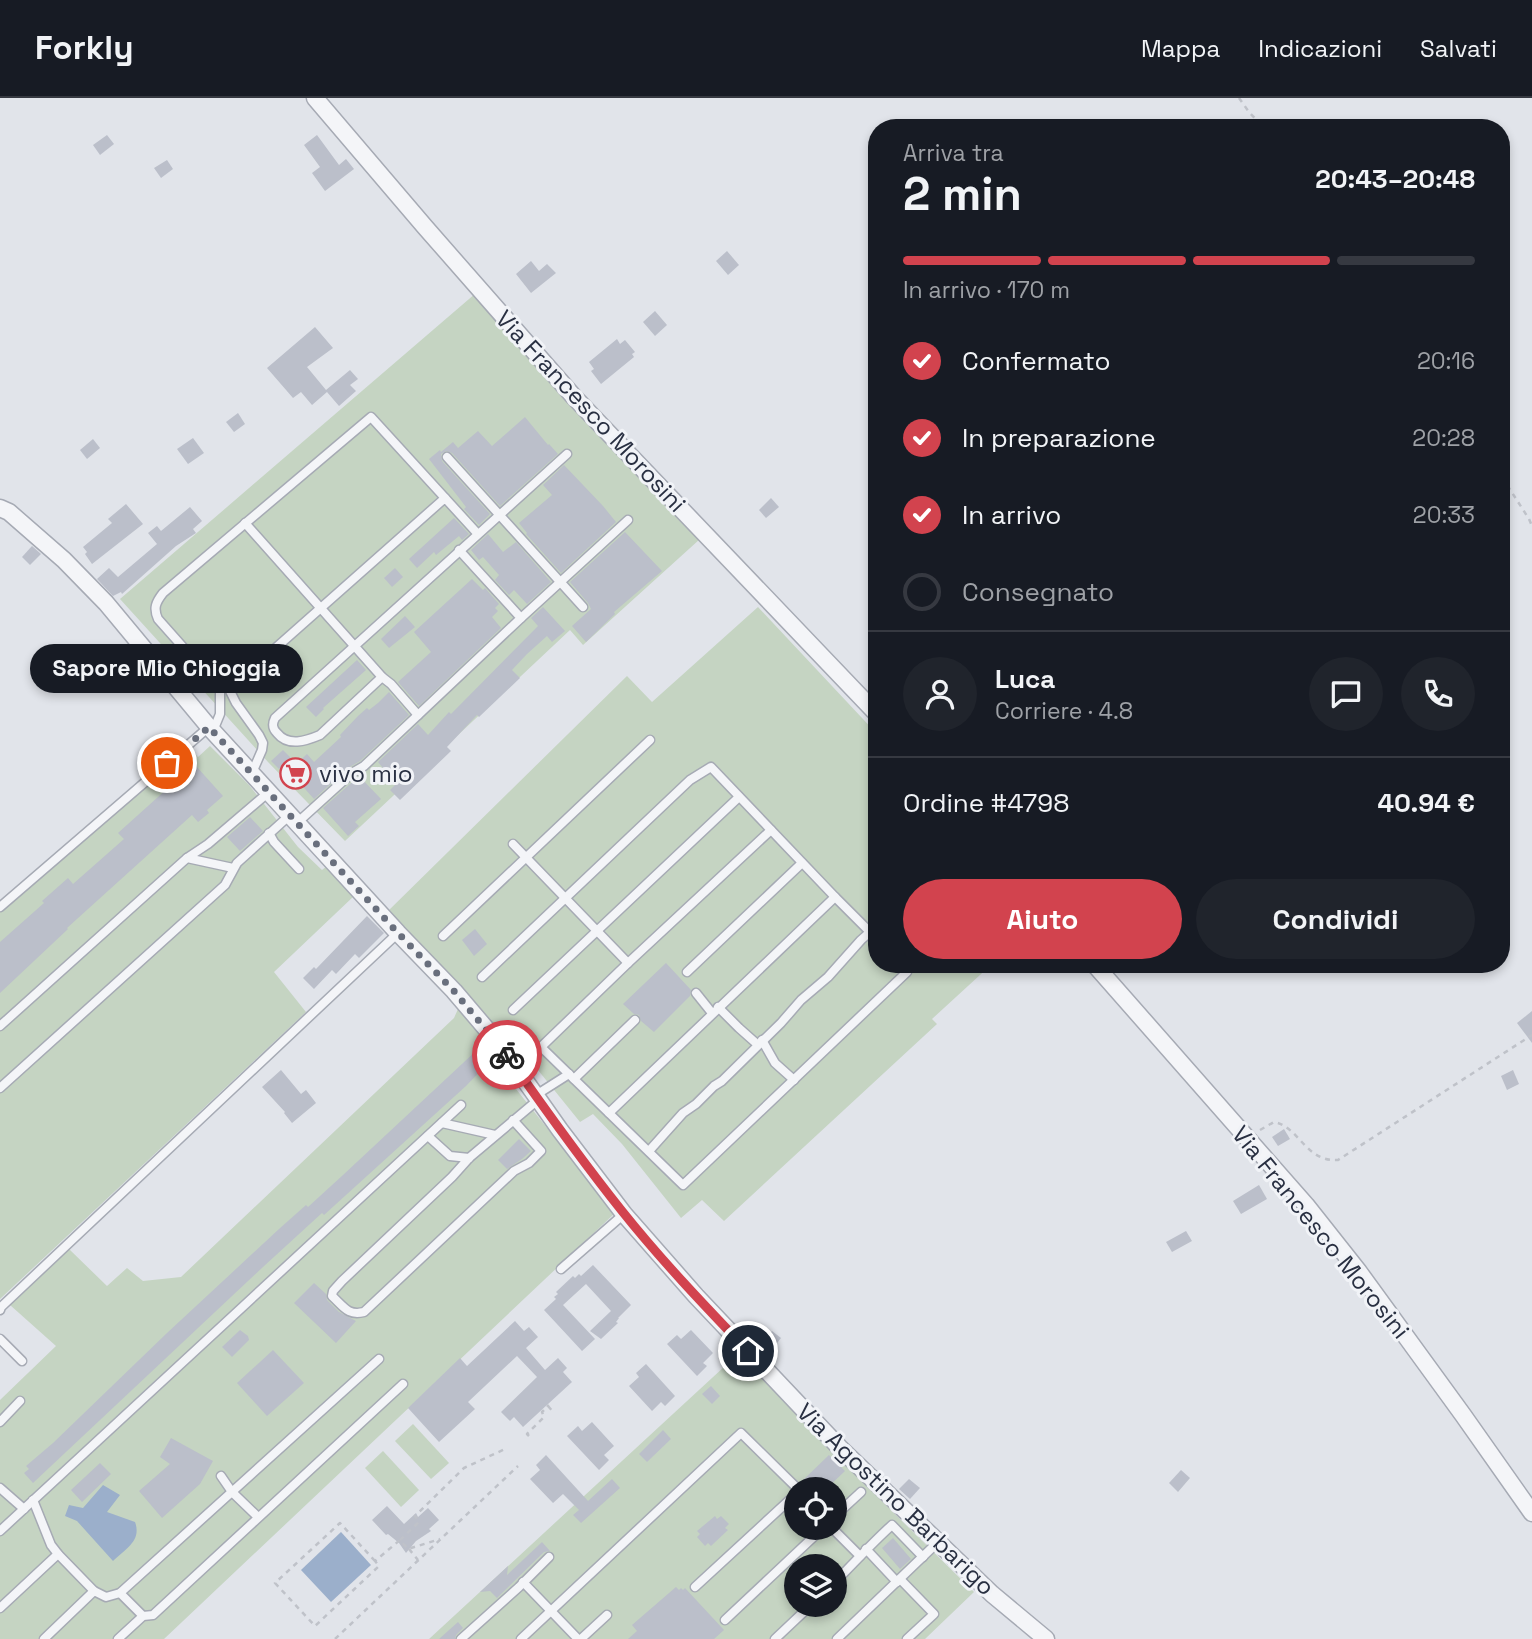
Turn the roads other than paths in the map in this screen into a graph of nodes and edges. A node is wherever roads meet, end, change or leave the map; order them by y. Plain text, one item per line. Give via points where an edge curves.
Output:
1 (315, 98) edge
2 (567, 454) dead end
3 (447, 457) dead end
4 (445, 498) junction
5 (0, 508) edge
6 (499, 515) junction
7 (628, 520) dead end
8 (245, 523) junction
9 (477, 534) junction
10 (459, 550) junction
11 (560, 583) junction
12 (583, 607) dead end
13 (321, 608) junction
14 (521, 618) junction
15 (354, 646) junction
16 (382, 677) junction
17 (224, 687) junction
18 (868, 705) edge
19 (418, 715) junction
20 (211, 729) junction
21 (650, 740) dead end
22 (252, 773) junction
23 (269, 792) junction
24 (739, 797) junction
25 (294, 818) junction
26 (771, 830) junction
27 (269, 833) junction
28 (513, 844) dead end
29 (187, 858) junction
30 (525, 858) junction
31 (802, 863) junction
32 (233, 868) junction
33 (299, 869) dead end
34 (835, 897) junction
35 (565, 899) junction
36 (0, 908) edge
37 (868, 930) edge
38 (596, 931) junction
39 (398, 933) junction
40 (868, 934) edge
41 (443, 936) dead end
42 (628, 963) junction
43 (687, 972) dead end
44 (906, 973) edge
45 (1102, 973) edge
46 (482, 977) dead end
47 (696, 993) dead end
48 (513, 1010) dead end
49 (715, 1010) junction
50 (635, 1020) dead end
51 (0, 1027) edge
52 (760, 1042) junction
53 (571, 1077) junction
54 (794, 1080) junction
55 (1, 1083) edge
56 (537, 1097) junction
57 (461, 1105) dead end
58 (609, 1113) junction
59 (513, 1120) junction
60 (442, 1123) junction
61 (495, 1135) junction
62 (428, 1136) junction
63 (649, 1151) junction
64 (469, 1158) junction
65 (624, 1214) junction
66 (561, 1269) dead end
67 (0, 1310) edge
68 (0, 1339) edge
69 (379, 1359) dead end
70 (22, 1361) dead end
71 (403, 1384) dead end
72 (20, 1401) dead end
73 (0, 1422) edge
74 (220, 1476) dead end
75 (784, 1478) edge
76 (0, 1488) edge
77 (232, 1492) junction
78 (860, 1492) dead end
79 (33, 1500) junction
80 (784, 1504) edge
81 (847, 1504) edge
82 (24, 1509) junction
83 (1532, 1513) edge
84 (258, 1517) junction
85 (0, 1531) edge
86 (810, 1540) edge
87 (847, 1540) edge
88 (938, 1542) junction
89 (863, 1553) junction
90 (58, 1554) junction
91 (549, 1557) dead end
92 (923, 1557) junction
93 (847, 1570) edge
94 (898, 1581) junction
95 (523, 1582) junction
96 (695, 1587) dead end
97 (94, 1591) junction
98 (120, 1593) junction
99 (0, 1608) edge
100 (551, 1611) junction
101 (607, 1615) dead end
102 (143, 1616) junction
103 (798, 1617) edge
104 (725, 1620) dead end
105 (44, 1639) edge
106 (118, 1639) edge
107 (461, 1639) edge
108 (521, 1639) edge
109 (580, 1639) edge
110 (775, 1639) edge
111 (837, 1639) edge
112 (908, 1639) edge
113 (1046, 1639) edge

1 - 18 street, Via Francesco Morosini via 574,397
2 - 6 lane
3 - 6 lane
4 - 8 lane via 371,417
4 - 9 lane
4 - 13 lane
5 - 20 street, Via Agostino Barbarigo via 64,560 106,603
6 - 9 lane
6 - 11 lane
7 - 11 lane
8 - 13 lane
8 - 17 lane via 156,602 158,619 213,681
9 - 10 lane
10 - 14 lane
10 - 15 lane
11 - 12 lane
11 - 14 lane
13 - 15 lane
13 - 17 lane via 236,683
14 - 19 lane
15 - 16 lane
15 - 16 lane via 275,718 274,730 291,742 310,739
16 - 19 lane
17 - 20 lane via 220,714
17 - 22 lane via 263,743
19 - 25 lane via 364,766
20 - 22 street, Via Agostino Barbarigo
20 - 36 lane
21 - 30 lane
22 - 23 street, Via Agostino Barbarigo
23 - 25 street, Via Agostino Barbarigo
23 - 29 lane
24 - 26 lane
24 - 35 lane via 711,767 691,780
24 - 38 lane
25 - 27 lane
25 - 39 street, Via Agostino Barbarigo
26 - 31 lane
26 - 42 lane
27 - 32 lane
27 - 33 lane
28 - 30 lane
29 - 32 lane
29 - 51 lane
30 - 35 lane
30 - 41 lane
31 - 34 lane
31 - 43 lane
32 - 55 lane via 225,885
34 - 37 lane
34 - 49 lane
35 - 38 lane
35 - 46 lane
38 - 42 lane
38 - 48 lane
39 - 56 street, Via Agostino Barbarigo via 500,1045
39 - 67 lane
40 - 52 lane
42 - 53 lane via 541,1047
44 - 54 lane
45 - 83 street, Via Francesco Morosini via 1306,1205
47 - 49 lane
49 - 52 lane
49 - 58 lane
50 - 53 lane
52 - 54 lane
52 - 63 lane
53 - 56 lane
53 - 58 lane
54 - 63 lane via 684,1185
56 - 59 lane
56 - 65 street, Via Agostino Barbarigo
57 - 60 lane
58 - 63 lane
59 - 61 lane
59 - 64 lane via 541,1151 364,1312 348,1312 332,1296 333,1291
60 - 61 lane
60 - 62 lane
61 - 64 lane
62 - 64 lane via 450,1156
62 - 79 lane
65 - 66 lane
65 - 88 street, Via Agostino Barbarigo via 781,1386
68 - 70 lane
69 - 77 lane
71 - 84 lane
72 - 73 lane
74 - 77 lane
75 - 100 lane via 741,1433
76 - 82 lane
77 - 84 lane
77 - 98 lane
78 - 81 lane
79 - 82 lane
79 - 90 lane
80 - 96 lane
82 - 85 lane
84 - 102 lane via 153,1615
86 - 104 lane
87 - 89 lane
88 - 92 lane
88 - 113 street, Via Agostino Barbarigo
89 - 92 lane via 892,1525
89 - 93 lane
89 - 94 lane
90 - 97 lane
90 - 99 lane
91 - 95 lane
92 - 94 lane
94 - 111 lane
94 - 112 lane via 934,1614
95 - 100 lane
95 - 107 lane
97 - 98 lane via 106,1597
97 - 105 lane
98 - 102 lane
100 - 108 lane
100 - 109 lane
101 - 109 lane
102 - 106 lane
103 - 110 lane

